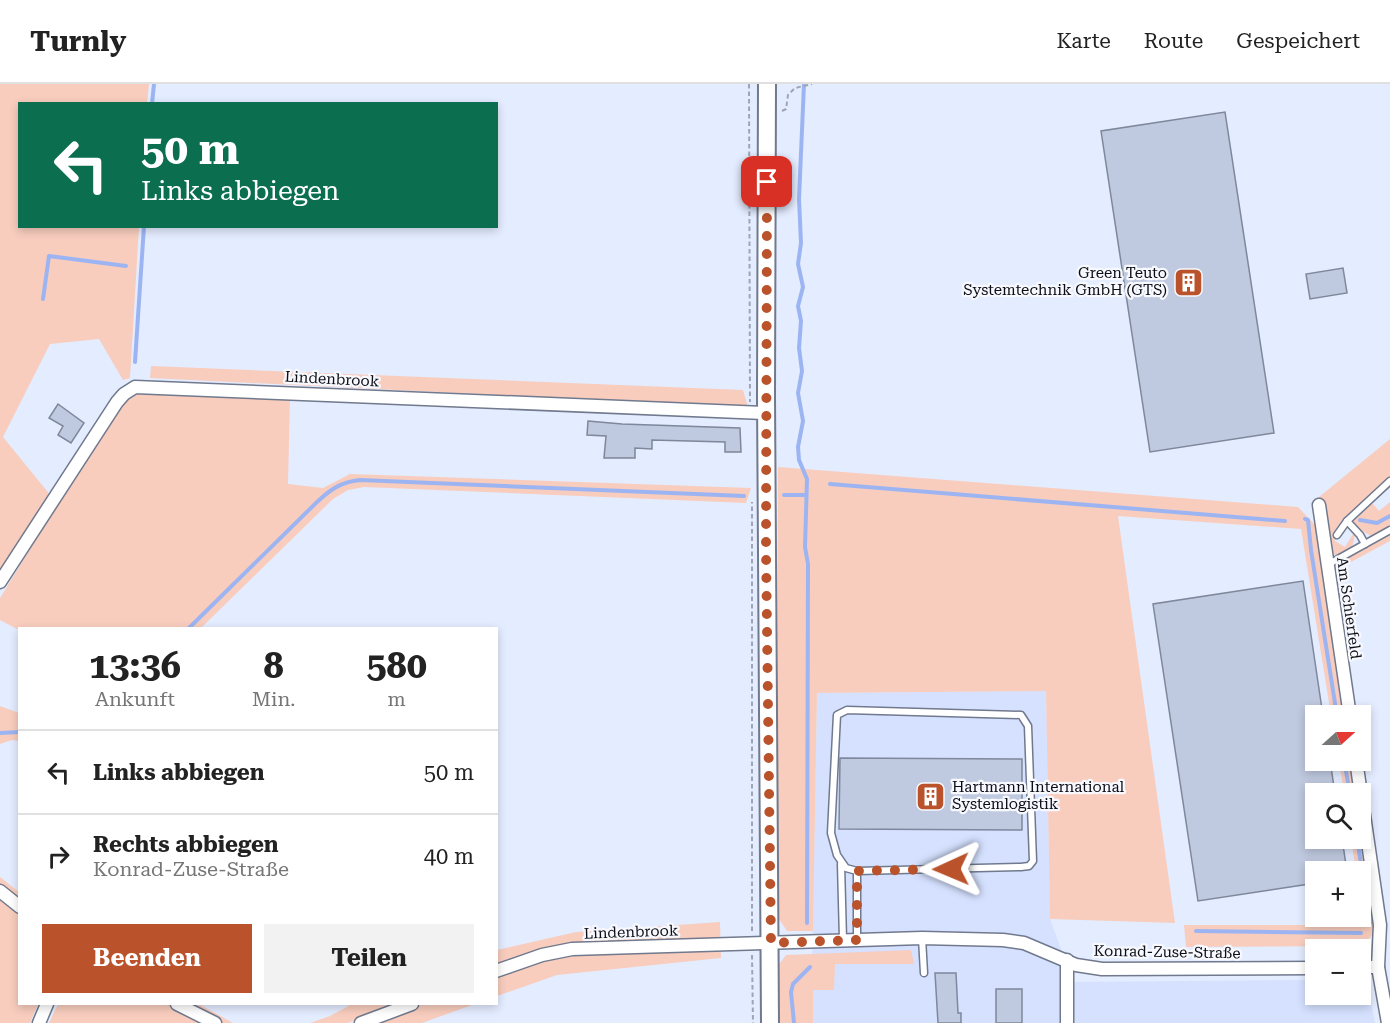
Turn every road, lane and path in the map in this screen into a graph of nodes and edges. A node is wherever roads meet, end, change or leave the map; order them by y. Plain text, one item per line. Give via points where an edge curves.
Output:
1 (749, 84) edge
2 (767, 84) edge
3 (760, 413) junction
4 (1390, 481) edge
5 (753, 497) dead end
6 (1319, 505) dead end
7 (1347, 521) junction
8 (1390, 530) edge
9 (1337, 535) dead end
10 (1365, 544) junction
11 (1328, 564) junction
12 (0, 582) edge
13 (1348, 705) edge
14 (1358, 771) edge
15 (841, 863) junction
16 (857, 871) junction
17 (0, 891) edge
18 (18, 905) edge
19 (922, 938) junction
20 (843, 940) junction
21 (857, 940) junction
22 (752, 942) junction
23 (771, 943) junction
24 (1390, 947) edge
25 (1067, 960) junction
26 (1371, 967) edge
27 (1378, 967) junction
28 (1305, 968) edge
29 (498, 970) edge
30 (924, 973) dead end
31 (47, 1005) edge
32 (179, 1005) edge
33 (409, 1005) edge
34 (39, 1023) edge
35 (215, 1023) edge
36 (361, 1023) edge
37 (753, 1023) edge
38 (770, 1023) edge
39 (1067, 1023) edge
40 (1388, 1023) edge

1 - 3 path via 750,400
2 - 3 main road
3 - 12 street, Lindenbrook via 135,387 117,402
3 - 23 main road
4 - 7 lane
5 - 22 path
6 - 11 street, Am Schierfeld
7 - 9 lane
7 - 10 lane
8 - 10 lane
10 - 11 lane
11 - 13 street, Am Schierfeld
14 - 27 street via 1380,925
15 - 16 lane
15 - 16 lane via 831,833 837,715 847,710 1021,715 1025,719 1034,861 1029,866
15 - 20 lane
16 - 21 lane
17 - 18 street
19 - 21 street, Konrad-Zuse-Straße
19 - 25 street, Konrad-Zuse-Straße via 1024,942
19 - 30 lane
20 - 21 street, Konrad-Zuse-Straße
20 - 23 street, Konrad-Zuse-Straße
22 - 23 street, Lindenbrook
22 - 29 street, Lindenbrook via 572,949
22 - 37 path
23 - 38 main road
24 - 27 street
25 - 28 street, Konrad-Zuse-Straße via 1102,969
25 - 39 street
26 - 27 street
27 - 40 street
31 - 34 street
32 - 35 street
33 - 36 street

